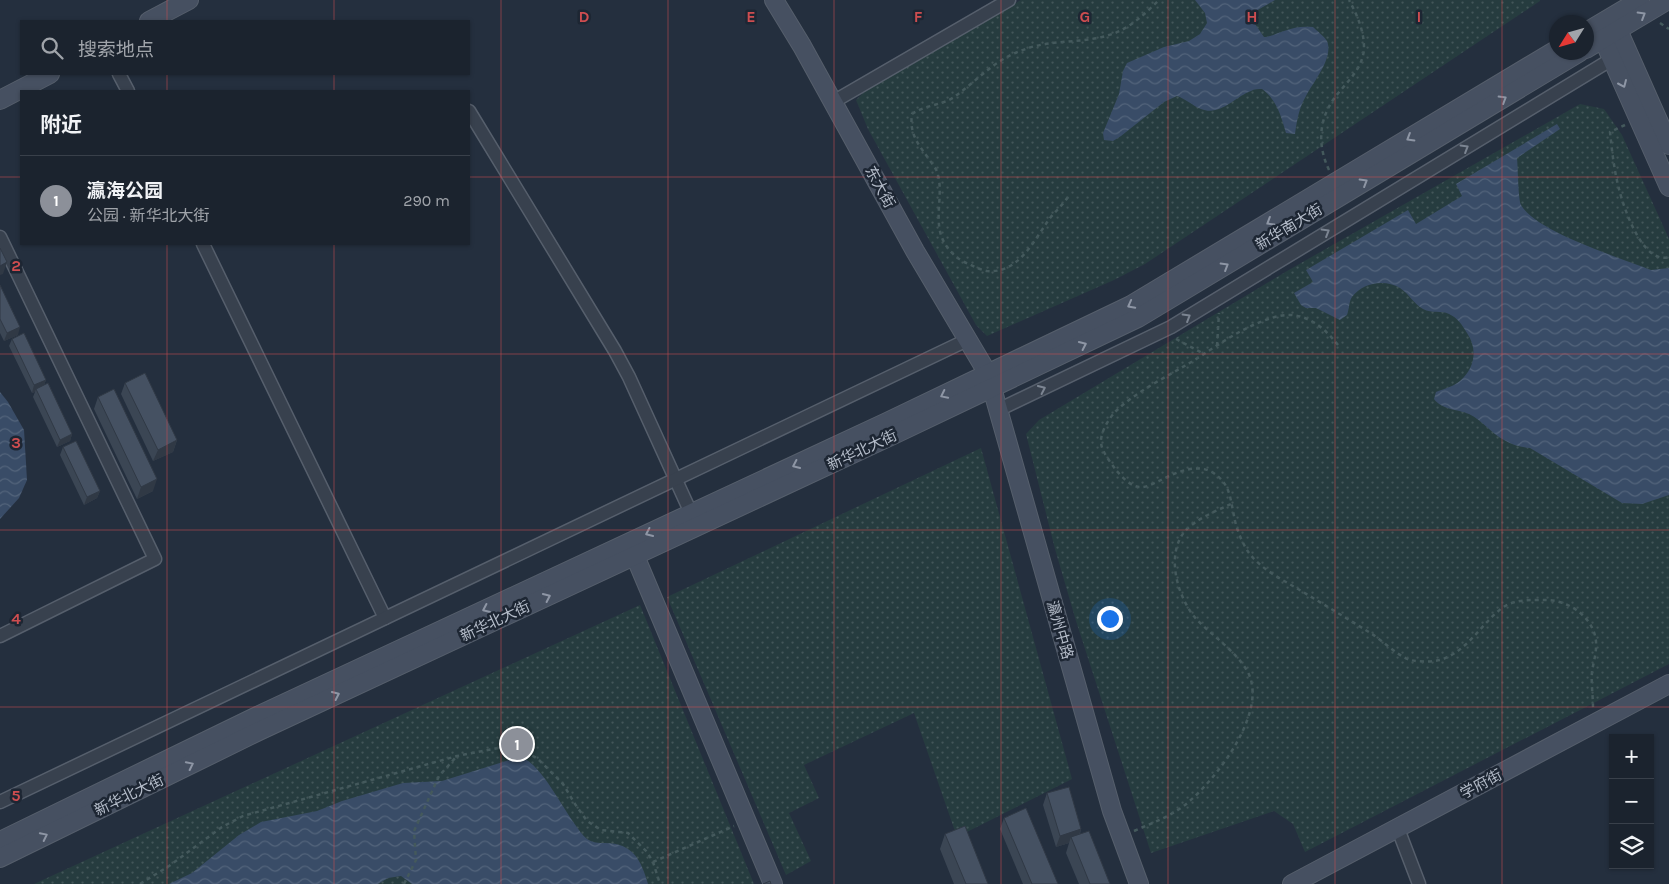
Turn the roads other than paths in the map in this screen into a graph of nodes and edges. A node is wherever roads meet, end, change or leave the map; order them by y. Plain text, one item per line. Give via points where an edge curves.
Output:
1 (189, 0) edge
2 (774, 0) edge
3 (1009, 0) edge
4 (1640, 0) edge
5 (1668, 0) edge
6 (151, 20) edge
7 (1594, 27) edge
8 (1610, 35) junction
9 (1594, 44) edge
10 (1549, 54) edge
11 (1612, 59) junction
12 (1567, 60) edge
13 (48, 75) edge
14 (120, 75) edge
15 (127, 90) edge
16 (0, 100) edge
17 (833, 102) junction
18 (470, 113) edge
19 (1669, 145) edge
20 (1669, 187) edge
21 (0, 237) edge
22 (203, 245) edge
23 (967, 340) junction
24 (990, 381) junction
25 (998, 410) junction
26 (676, 479) junction
27 (692, 514) junction
28 (635, 556) junction
29 (385, 618) junction
30 (0, 636) edge
31 (1669, 684) edge
32 (0, 802) edge
33 (1398, 829) junction
34 (0, 842) edge
35 (0, 858) edge
36 (773, 884) edge
37 (1139, 884) edge
38 (1292, 884) edge
39 (1420, 884) edge

1 - 6 main road
2 - 17 main road, 东大街
3 - 17 street
4 - 7 main road
8 -> 5 main road
8 - 9 main road
8 - 11 main road
8 - 19 main road
10 -> 24 main road, 新华南大街 via 1131,306
11 -> 20 main road
25 -> 11 street via 1161,332
24 -> 12 main road, 新华南大街 via 1138,318
13 - 16 main road
14 - 15 street
17 - 23 main road, 东大街
18 - 26 street via 615,351
21 - 30 street via 155,559
22 - 29 street
23 - 24 main road, 东大街
23 - 26 street
24 - 25 main road, 瀛州中路
24 -> 27 main road, 新华北大街
24 - 28 main road, 新华北大街
25 - 37 main road, 瀛州中路 via 1112,811
26 - 27 street
26 - 29 street
27 -> 34 main road, 新华北大街 via 253,718
35 -> 28 main road, 新华北大街 via 259,731
28 - 36 main road
29 - 32 street
31 - 33 main road, 学府街
33 - 38 main road, 学府街
33 - 39 street

